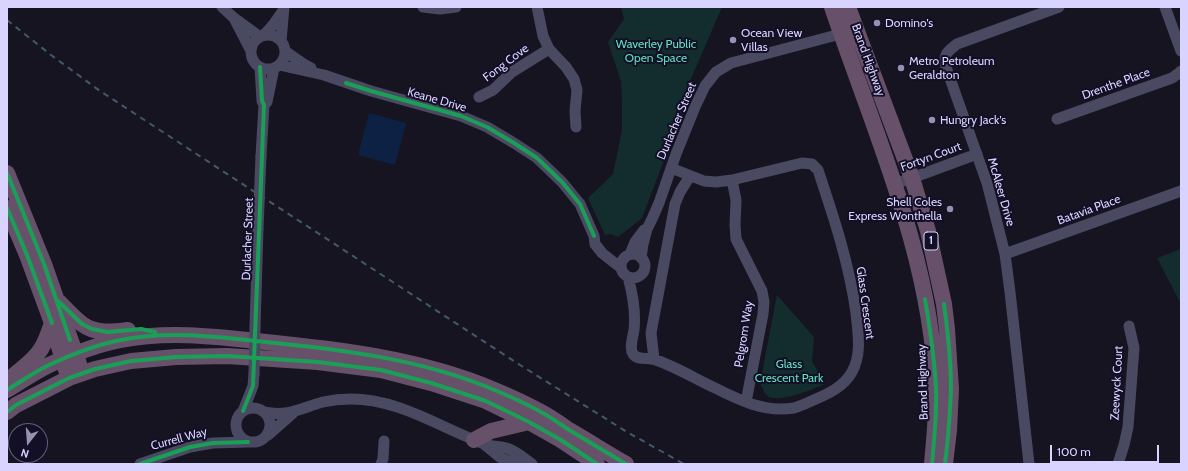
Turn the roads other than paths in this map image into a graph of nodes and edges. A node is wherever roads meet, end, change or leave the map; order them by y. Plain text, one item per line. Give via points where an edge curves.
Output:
1 (222, 7) edge
2 (423, 7) edge
3 (456, 7) edge
4 (536, 7) edge
5 (832, 7) edge
6 (848, 7) edge
7 (1059, 7) edge
8 (1165, 7) edge
9 (284, 8) edge
10 (234, 18) junction
11 (849, 32) junction
12 (262, 36) junction
13 (283, 46) junction
14 (549, 49) junction
15 (251, 51) junction
16 (1181, 51) edge
17 (277, 66) junction
18 (260, 67) junction
19 (1181, 70) edge
20 (324, 75) junction
21 (479, 97) dead end
22 (264, 105) junction
23 (1057, 119) dead end
24 (576, 127) dead end
25 (977, 154) junction
26 (670, 168) junction
27 (7, 174) edge
28 (690, 176) junction
29 (912, 178) junction
30 (732, 180) junction
31 (894, 184) junction
32 (1181, 191) edge
33 (7, 208) edge
34 (647, 229) junction
35 (1005, 254) junction
36 (641, 258) junction
37 (626, 260) junction
38 (642, 274) junction
39 (628, 277) junction
40 (56, 300) junction
41 (634, 301) junction
42 (52, 323) junction
43 (1129, 326) dead end
44 (168, 334) junction
45 (69, 356) junction
46 (654, 359) junction
47 (76, 376) junction
48 (7, 382) edge
49 (253, 386) junction
50 (7, 390) edge
51 (746, 402) junction
52 (243, 411) junction
53 (263, 411) junction
54 (7, 412) edge
55 (293, 413) junction
56 (529, 422) junction
57 (266, 436) junction
58 (384, 441) dead end
59 (248, 442) junction
60 (479, 442) junction
61 (140, 464) edge
62 (381, 464) edge
63 (528, 464) edge
64 (532, 464) edge
65 (597, 464) edge
66 (626, 464) edge
67 (932, 464) edge
68 (945, 464) edge
69 (1030, 464) edge
70 (1118, 464) edge

1 - 10 street
2 - 3 street
4 - 14 street
5 - 11 highway, Brand Highway / 1
6 - 11 highway, Brand Highway / 1
7 - 25 street, McAleer Drive via 957,44 948,50 944,58 946,67
8 - 16 street
9 - 12 street
9 - 13 street
10 - 12 street
10 - 15 street
11 - 26 street, Durlacher Street via 731,63 716,72 705,86
11 - 29 highway, Brand Highway / 1
11 - 31 highway, Brand Highway / 1
12 - 13 street via 274,36
12 - 15 street
13 - 17 street via 284,58
13 - 20 street, Keane Drive via 305,65
14 - 21 street, Fong Cove via 512,72 493,90
14 - 24 street via 574,78 577,90
15 - 18 street
17 - 18 street via 267,69
17 - 20 street, Keane Drive
17 - 22 street, Durlacher Street
18 - 22 street, Durlacher Street
19 - 23 street, Drenthe Place via 1172,78
20 - 37 street, Keane Drive via 461,116 514,142 537,158 562,182 580,204 594,236
22 - 49 street, Durlacher Street, bridge
25 - 29 street, Fortyn Court
25 - 35 street, McAleer Drive
26 - 28 street, Glass Crescent
26 - 34 street, Durlacher Street via 659,203
27 - 40 highway
28 - 30 street, Glass Crescent via 704,181
28 - 46 street via 675,204 651,333
29 - 31 street, Fortyn Court
29 - 68 highway, Brand Highway / 1 via 928,231 947,329 951,389
30 - 51 street, Pelgrom Way via 736,200 736,239 762,291 764,302
30 - 51 street, Glass Crescent via 802,163 812,164 818,170 842,245 852,286 859,336 858,356 852,372 843,384 828,394 795,408 775,409
31 - 67 highway, Brand Highway / 1 via 917,263 932,342 936,392
32 - 35 street, Batavia Place
33 - 42 highway
34 - 36 street, Durlacher Street
34 - 37 street, Durlacher Street via 635,242
35 - 69 street, McAleer Drive
36 - 37 street via 636,255
36 - 38 street via 645,266
37 - 39 street via 624,273
38 - 39 street
38 - 41 street
39 - 41 street
40 - 44 highway via 82,324 92,329 108,332 141,329
40 - 45 highway
41 - 46 street, Glass Crescent via 632,353 642,359
42 - 45 highway
42 - 48 highway via 41,350
43 - 70 street, Zeewyck Court via 1134,348 1128,427
44 - 45 highway via 120,340
44 - 66 highway via 291,344 401,360 496,391 539,411
45 - 47 highway
45 - 50 highway
46 - 51 street, Glass Crescent
47 - 54 highway via 16,405
47 - 56 highway via 95,369 131,362 176,357 227,356 318,362 381,370 431,383 486,402
49 - 52 street, Durlacher Street
49 - 53 street, Durlacher Street
52 - 53 street via 253,408
52 - 59 street via 237,418 236,428 240,436
53 - 55 street
53 - 57 street via 270,423
55 - 57 street
55 - 60 street via 336,400 381,402 408,410
56 - 60 highway via 497,429
56 - 65 highway
57 - 59 street via 258,442
58 - 62 street
59 - 61 street, Currell Way via 213,443 190,447
60 - 63 street via 501,458
60 - 64 street via 511,449

